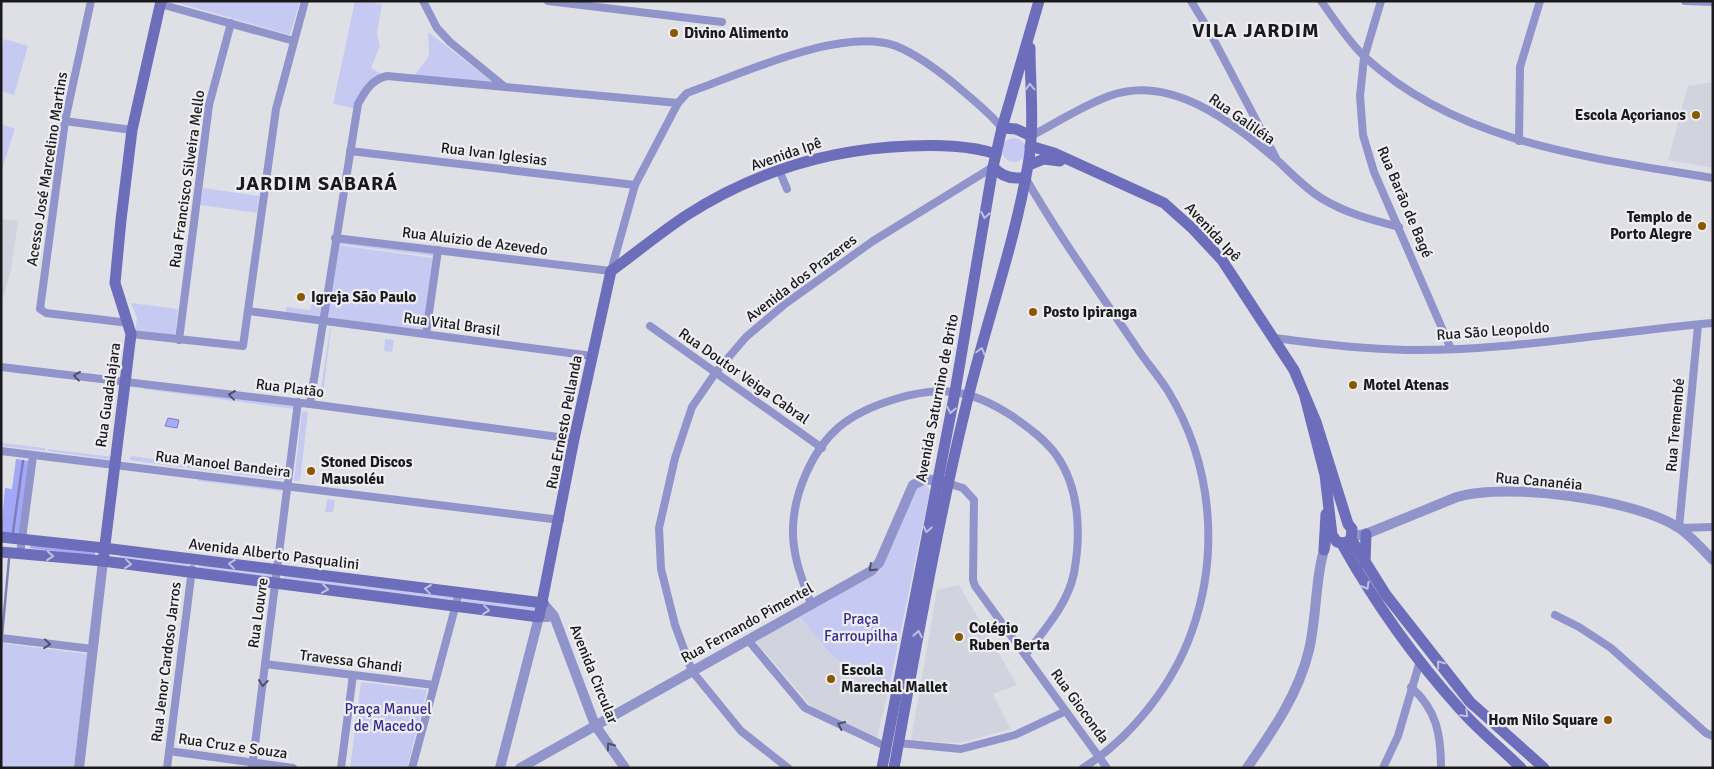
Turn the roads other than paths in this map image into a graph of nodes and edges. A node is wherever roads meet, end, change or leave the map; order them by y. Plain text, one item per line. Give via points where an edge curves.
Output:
1 (91, 1) edge
2 (305, 1) edge
3 (423, 1) edge
4 (548, 1) edge
5 (1039, 1) edge
6 (1191, 1) edge
7 (1321, 1) edge
8 (1381, 1) edge
9 (1540, 1) edge
10 (1685, 1) edge
11 (160, 2) edge
12 (1713, 2) edge
13 (722, 22) dead end
14 (231, 24) junction
15 (1030, 36) junction
16 (294, 41) junction
17 (1364, 58) junction
18 (505, 87) junction
19 (678, 103) junction
20 (65, 121) junction
21 (1002, 128) junction
22 (132, 130) junction
23 (1030, 141) junction
24 (1519, 141) junction
25 (350, 151) junction
26 (996, 154) junction
27 (1278, 161) junction
28 (1070, 162) junction
29 (1028, 164) junction
30 (993, 167) junction
31 (779, 170) junction
32 (1025, 177) junction
33 (1713, 178) edge
34 (635, 185) junction
35 (787, 189) dead end
36 (1399, 227) junction
37 (335, 238) junction
38 (438, 250) junction
39 (611, 272) junction
40 (248, 311) junction
41 (324, 320) junction
42 (1713, 323) edge
43 (1698, 324) junction
44 (650, 326) dead end
45 (130, 329) junction
46 (426, 334) junction
47 (1275, 338) junction
48 (179, 340) junction
49 (1451, 349) junction
50 (592, 356) junction
51 (1, 367) edge
52 (716, 372) junction
53 (125, 382) junction
54 (955, 392) junction
55 (969, 395) junction
56 (1305, 397) junction
57 (298, 402) junction
58 (310, 404) junction
59 (574, 439) junction
60 (822, 448) junction
61 (1, 451) edge
62 (33, 456) junction
63 (113, 464) junction
64 (937, 481) junction
65 (950, 484) junction
66 (288, 486) junction
67 (1328, 505) junction
68 (560, 520) junction
69 (1348, 524) junction
70 (1713, 527) edge
71 (1679, 528) junction
72 (1366, 534) junction
73 (2, 537) edge
74 (1342, 537) junction
75 (22, 539) junction
76 (104, 548) junction
77 (1, 552) edge
78 (1324, 552) junction
79 (20, 554) junction
80 (193, 559) junction
81 (103, 560) junction
82 (1713, 560) edge
83 (1365, 563) junction
84 (278, 569) junction
85 (192, 572) junction
86 (276, 582) junction
87 (460, 593) junction
88 (543, 603) junction
89 (811, 604) junction
90 (456, 606) junction
91 (1554, 615) dead end
92 (554, 616) junction
93 (539, 617) junction
94 (1, 638) edge
95 (748, 640) junction
96 (93, 649) junction
97 (1026, 654) junction
98 (1420, 661) junction
99 (265, 664) junction
100 (692, 671) junction
101 (353, 674) junction
102 (434, 685) junction
103 (1411, 687) junction
104 (1064, 712) junction
105 (595, 724) junction
106 (1713, 736) edge
107 (886, 746) junction
108 (897, 747) junction
109 (169, 751) junction
110 (1100, 757) junction
111 (252, 765) edge
112 (79, 768) edge
113 (167, 768) edge
114 (293, 768) edge
115 (341, 768) edge
116 (412, 768) edge
117 (500, 768) edge
118 (520, 768) edge
119 (625, 768) edge
120 (788, 768) edge
121 (882, 768) edge
122 (894, 768) edge
123 (1083, 768) edge
124 (1107, 768) edge
125 (1247, 768) edge
126 (1383, 768) edge
127 (1441, 768) edge
128 (1520, 768) edge
129 (1544, 768) edge

1 - 20 street, Acesso José Marcelino Martins
2 - 16 street
3 - 18 street via 437,28 450,42
4 - 13 street
5 - 15 main road, Avenida Saturnino de Brito
6 - 27 street
7 - 17 street
8 - 17 street, Rua Barão de Bagé
9 - 24 street via 1520,67
10 - 12 street
11 - 14 street
11 - 22 main road, Rua Guadalajara
14 - 16 street
14 - 48 street, Rua Francisco Silveira Mello via 209,105
15 - 21 main road, Avenida Saturnino de Brito
23 -> 15 main road, Avenida Saturnino de Brito
16 - 40 street via 276,109
17 - 24 street via 1426,102 1469,123
17 - 36 street, Rua Barão de Bagé via 1360,96 1364,135 1374,172
18 - 19 street
18 - 25 street via 381,77 370,85 358,104
19 - 21 street, Rua Ernesto Pellanda via 687,93 822,46 860,40 896,46 929,64 995,118
19 - 34 street, Rua Ernesto Pellanda
20 - 22 street
20 - 45 street, Acesso José Marcelino Martins via 41,311
21 - 23 main road, Avenida Ipê via 1016,129
21 - 26 main road, Avenida Saturnino de Brito
22 - 45 main road, Rua Guadalajara via 115,279
23 - 27 street, Rua Galiléia via 1109,96 1133,91 1160,92 1185,98 1208,110
23 - 28 main road, Avenida Ipê
23 - 29 main road, Avenida Saturnino de Brito
24 - 33 street via 1589,157
25 - 34 street, Rua Ivan Iglesias
25 - 37 street
26 - 30 main road, Avenida Saturnino de Brito
26 - 31 main road, Avenida Ipê via 952,147 884,147 832,154
27 - 36 street, Rua Galiléia via 1305,187 1322,198 1361,217
28 - 29 main road, Avenida Ipê via 1044,159
28 - 47 main road, Avenida Ipê via 1164,203 1222,260
29 - 32 main road, Avenida Saturnino de Brito
30 - 32 main road via 1008,178
30 - 52 street, Avenida dos Prazeres via 873,241 785,304 746,337
30 -> 54 main road, Avenida Saturnino de Brito
31 - 35 street
31 - 39 main road, Avenida Ipê via 739,186 688,215
55 -> 32 main road, Avenida Saturnino de Brito via 1019,213
32 - 110 street via 1167,391 1198,455 1207,500 1208,533 1203,586 1188,641 1161,691 1138,720
34 - 39 street, Rua Ernesto Pellanda
36 - 49 street, Rua Barão de Bagé
37 - 38 street, Rua Aluizio de Azevedo
37 - 41 street
38 - 39 street, Rua Aluizio de Azevedo
38 - 46 street
39 - 50 main road, Rua Ernesto Pellanda
40 - 41 street, Rua Vital Brasil
40 - 48 street via 243,348
41 - 46 street, Rua Vital Brasil
41 - 58 street
42 - 43 street, Rua São Leopoldo
43 - 49 street, Rua São Leopoldo via 1517,345
43 - 71 street, Rua Tremembé
44 - 52 street, Rua Doutor Veiga Cabral
45 - 48 street
45 - 53 main road, Rua Guadalajara
46 - 50 street, Rua Vital Brasil
47 - 49 street, Rua São Leopoldo via 1366,348
47 - 56 main road, Avenida Ipê
50 - 59 main road, Rua Ernesto Pellanda
53 -> 51 street, Rua Platão
52 - 60 street, Rua Doutor Veiga Cabral
52 - 100 street, Avenida dos Prazeres via 692,406 675,458 659,528 661,569 675,625
57 -> 53 street, Rua Platão
53 - 63 main road, Rua Guadalajara
54 - 55 street
54 - 60 street via 914,393 876,406 840,427
54 -> 64 main road, Avenida Saturnino de Brito
55 - 65 main road, Avenida Saturnino de Brito
55 - 97 street via 1002,410 1032,430 1057,456 1073,493 1078,527 1074,575 1060,607
56 - 67 main road, Avenida Ipê via 1325,475
56 - 69 main road, Avenida Ipê
57 - 58 street, Rua Platão
57 - 66 street, Rua Louvre
58 - 59 street, Rua Platão
59 - 68 main road, Rua Ernesto Pellanda
60 - 89 street via 799,492 793,522 796,562
61 - 62 street, Rua Manoel Bandeira
62 - 63 street, Rua Manoel Bandeira
62 - 75 street
63 - 66 street, Rua Manoel Bandeira
63 - 76 main road, Rua Guadalajara
64 - 65 street, Rua Fernando Pimentel
64 -> 89 street, Rua Fernando Pimentel via 926,479 913,485 876,567
64 -> 107 main road, Avenida Saturnino de Brito
65 - 97 street, Rua Gioconda via 963,488 974,500 975,586
108 -> 65 main road, Avenida Saturnino de Brito
66 - 68 street, Rua Manoel Bandeira
66 - 84 street, Rua Louvre
67 - 74 main road, Avenida Ipê
67 - 78 main road
68 - 88 main road, Rua Ernesto Pellanda
69 - 74 main road, Avenida Ipê via 1352,529
69 - 74 main road via 1338,524
70 - 71 street
71 - 72 street, Rua Cananéia via 1608,503 1505,490 1457,496
71 - 82 street, Rua Cananéia
72 - 74 street, Rua Cananéia
72 - 83 main road
73 - 75 main road, Avenida Alberto Pasqualini
73 - 77 street
74 - 78 street
74 - 83 main road
74 -> 98 main road via 1374,600
75 - 76 main road, Avenida Alberto Pasqualini
75 - 79 street
76 - 80 main road, Avenida Alberto Pasqualini
76 - 81 main road, Rua Guadalajara
77 - 79 main road, Avenida Alberto Pasqualini
78 - 125 street via 1309,650 1303,669 1281,715
79 -> 81 main road, Avenida Alberto Pasqualini
84 -> 80 main road, Avenida Alberto Pasqualini
80 - 85 street, Rua Jenor Cardoso Jarros
81 -> 85 main road, Avenida Alberto Pasqualini
81 - 96 street, Rua Guadalajara
129 -> 83 main road via 1470,702
84 - 86 street, Rua Louvre
87 -> 84 main road, Avenida Alberto Pasqualini
85 - 86 main road, Avenida Alberto Pasqualini
85 - 109 street, Rua Jenor Cardoso Jarros
86 -> 90 main road, Avenida Alberto Pasqualini
86 - 99 street, Rua Louvre
87 - 88 main road, Avenida Alberto Pasqualini
87 - 90 street
88 - 92 street, Avenida Circular
88 - 93 main road, Rua Ernesto Pellanda
89 - 95 street, Rua Fernando Pimentel
90 -> 93 main road, Avenida Alberto Pasqualini
90 - 102 street
91 - 106 street via 1612,648
92 - 93 street, Avenida Circular
92 - 105 street, Avenida Circular
93 - 117 street, Rua Ernesto Pellanda
94 -> 96 street
95 - 100 street, Rua Fernando Pimentel
107 -> 95 street via 805,708
96 - 112 street, Rua Guadalajara
97 - 104 street, Rua Gioconda
98 - 103 street
98 -> 128 main road via 1461,710
99 - 101 street, Travessa Ghandi
99 -> 111 street, Rua Louvre
100 - 105 street, Rua Fernando Pimentel
100 - 120 street, Avenida dos Prazeres via 741,731
101 - 102 street, Travessa Ghandi
101 - 115 street
102 - 116 street
103 - 126 street via 1398,736
103 - 127 street via 1423,698 1437,723
104 - 108 street via 1015,735 960,748
104 - 110 street, Rua Gioconda
105 - 118 street, Rua Fernando Pimentel
119 -> 105 street, Avenida Circular
107 - 108 main road
107 - 121 main road, Avenida Saturnino de Brito
108 - 122 main road, Avenida Saturnino de Brito
109 - 111 street, Rua Cruz e Souza
109 - 113 street, Rua Jenor Cardoso Jarros
110 - 123 street
110 - 124 street, Rua Gioconda
111 - 114 street, Rua Cruz e Souza

